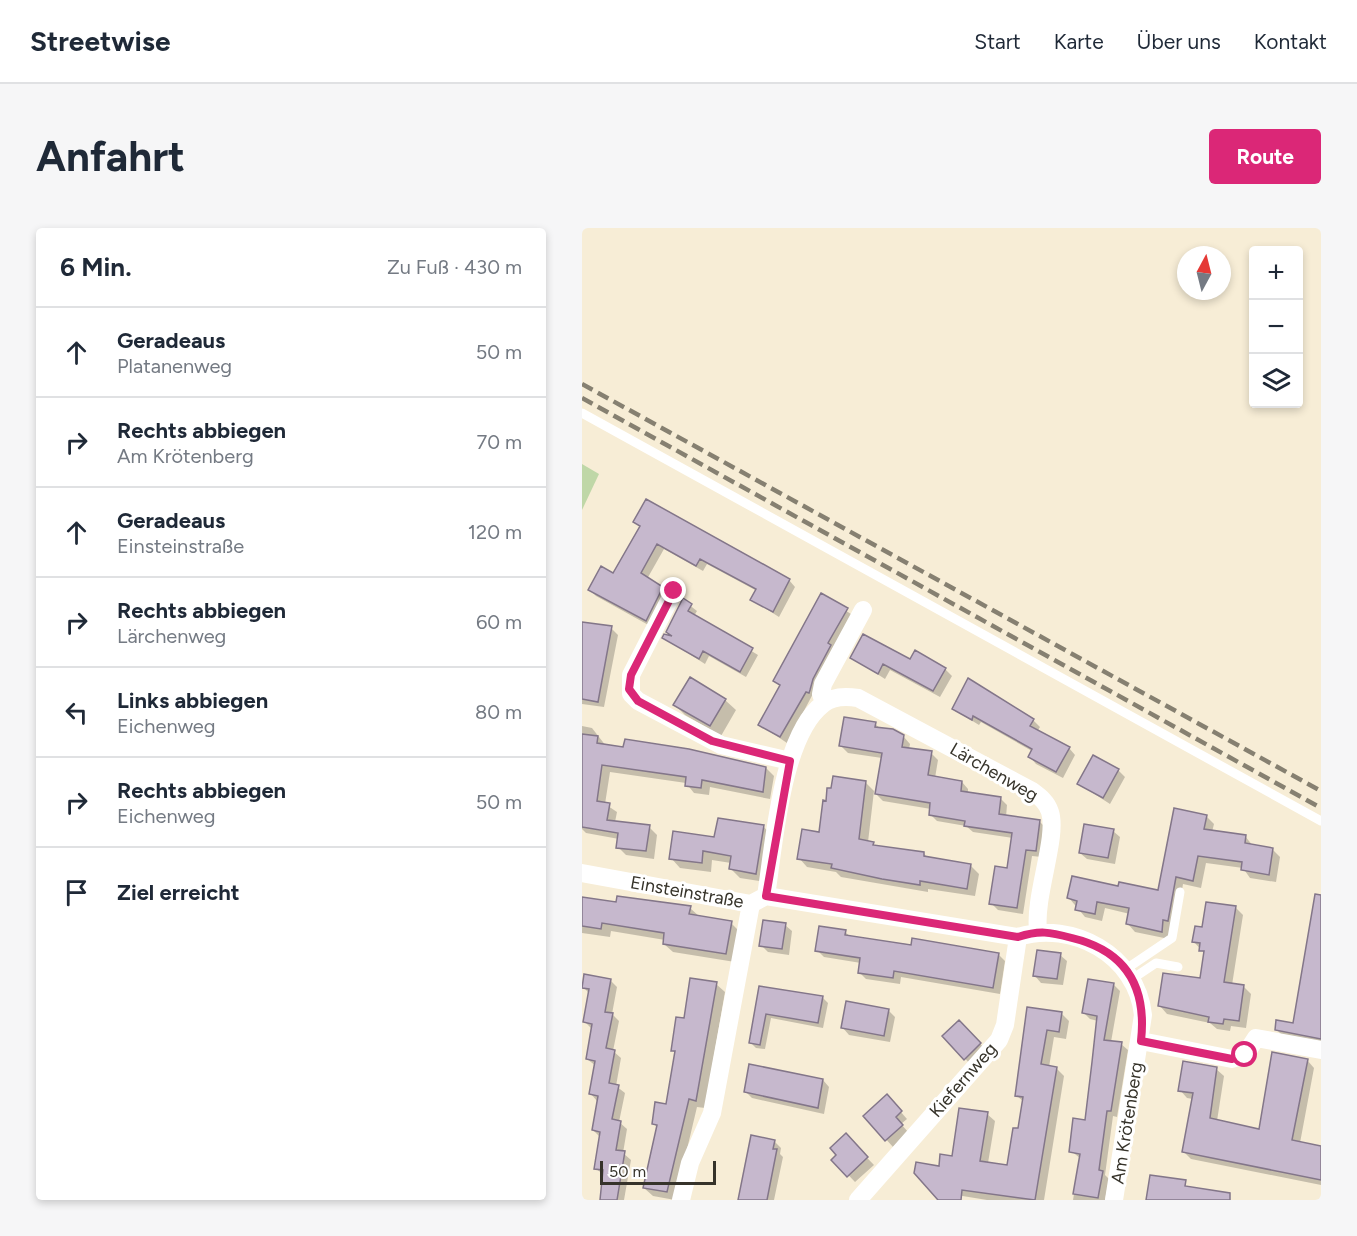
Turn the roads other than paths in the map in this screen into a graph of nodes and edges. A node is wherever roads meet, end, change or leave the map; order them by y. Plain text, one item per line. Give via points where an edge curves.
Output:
1 (582, 413) edge
2 (674, 591) dead end
3 (863, 610) dead end
4 (824, 703) junction
5 (790, 761) junction
6 (1321, 820) edge
7 (582, 873) edge
8 (1180, 892) dead end
9 (758, 900) junction
10 (1038, 930) junction
11 (1018, 937) junction
12 (1178, 967) dead end
13 (1129, 974) junction
14 (1141, 1041) junction
15 (1321, 1050) edge
16 (681, 1200) edge
17 (858, 1200) edge
18 (1114, 1200) edge

1 - 6 lane
2 - 5 street via 631,675 631,694 712,741
3 - 4 street via 824,684
4 - 5 street via 809,719
4 - 10 street, Lärchenweg via 845,696 867,701 1040,797 1049,808 1052,822 1038,905
5 - 9 street
7 - 9 street, Einsteinstraße
8 - 13 lane via 1172,938
9 - 11 street, Einsteinstraße
9 - 16 street via 712,1113 690,1163
10 - 11 street, Einsteinstraße
10 - 13 street, Am Krötenberg via 1103,948
11 - 17 street, Kiefernweg via 1005,1025 996,1045
12 - 13 lane via 1156,963
13 - 14 street, Am Krötenberg via 1142,1006
14 - 15 street via 1232,1059 1245,1055 1257,1038
14 - 18 street, Am Krötenberg

